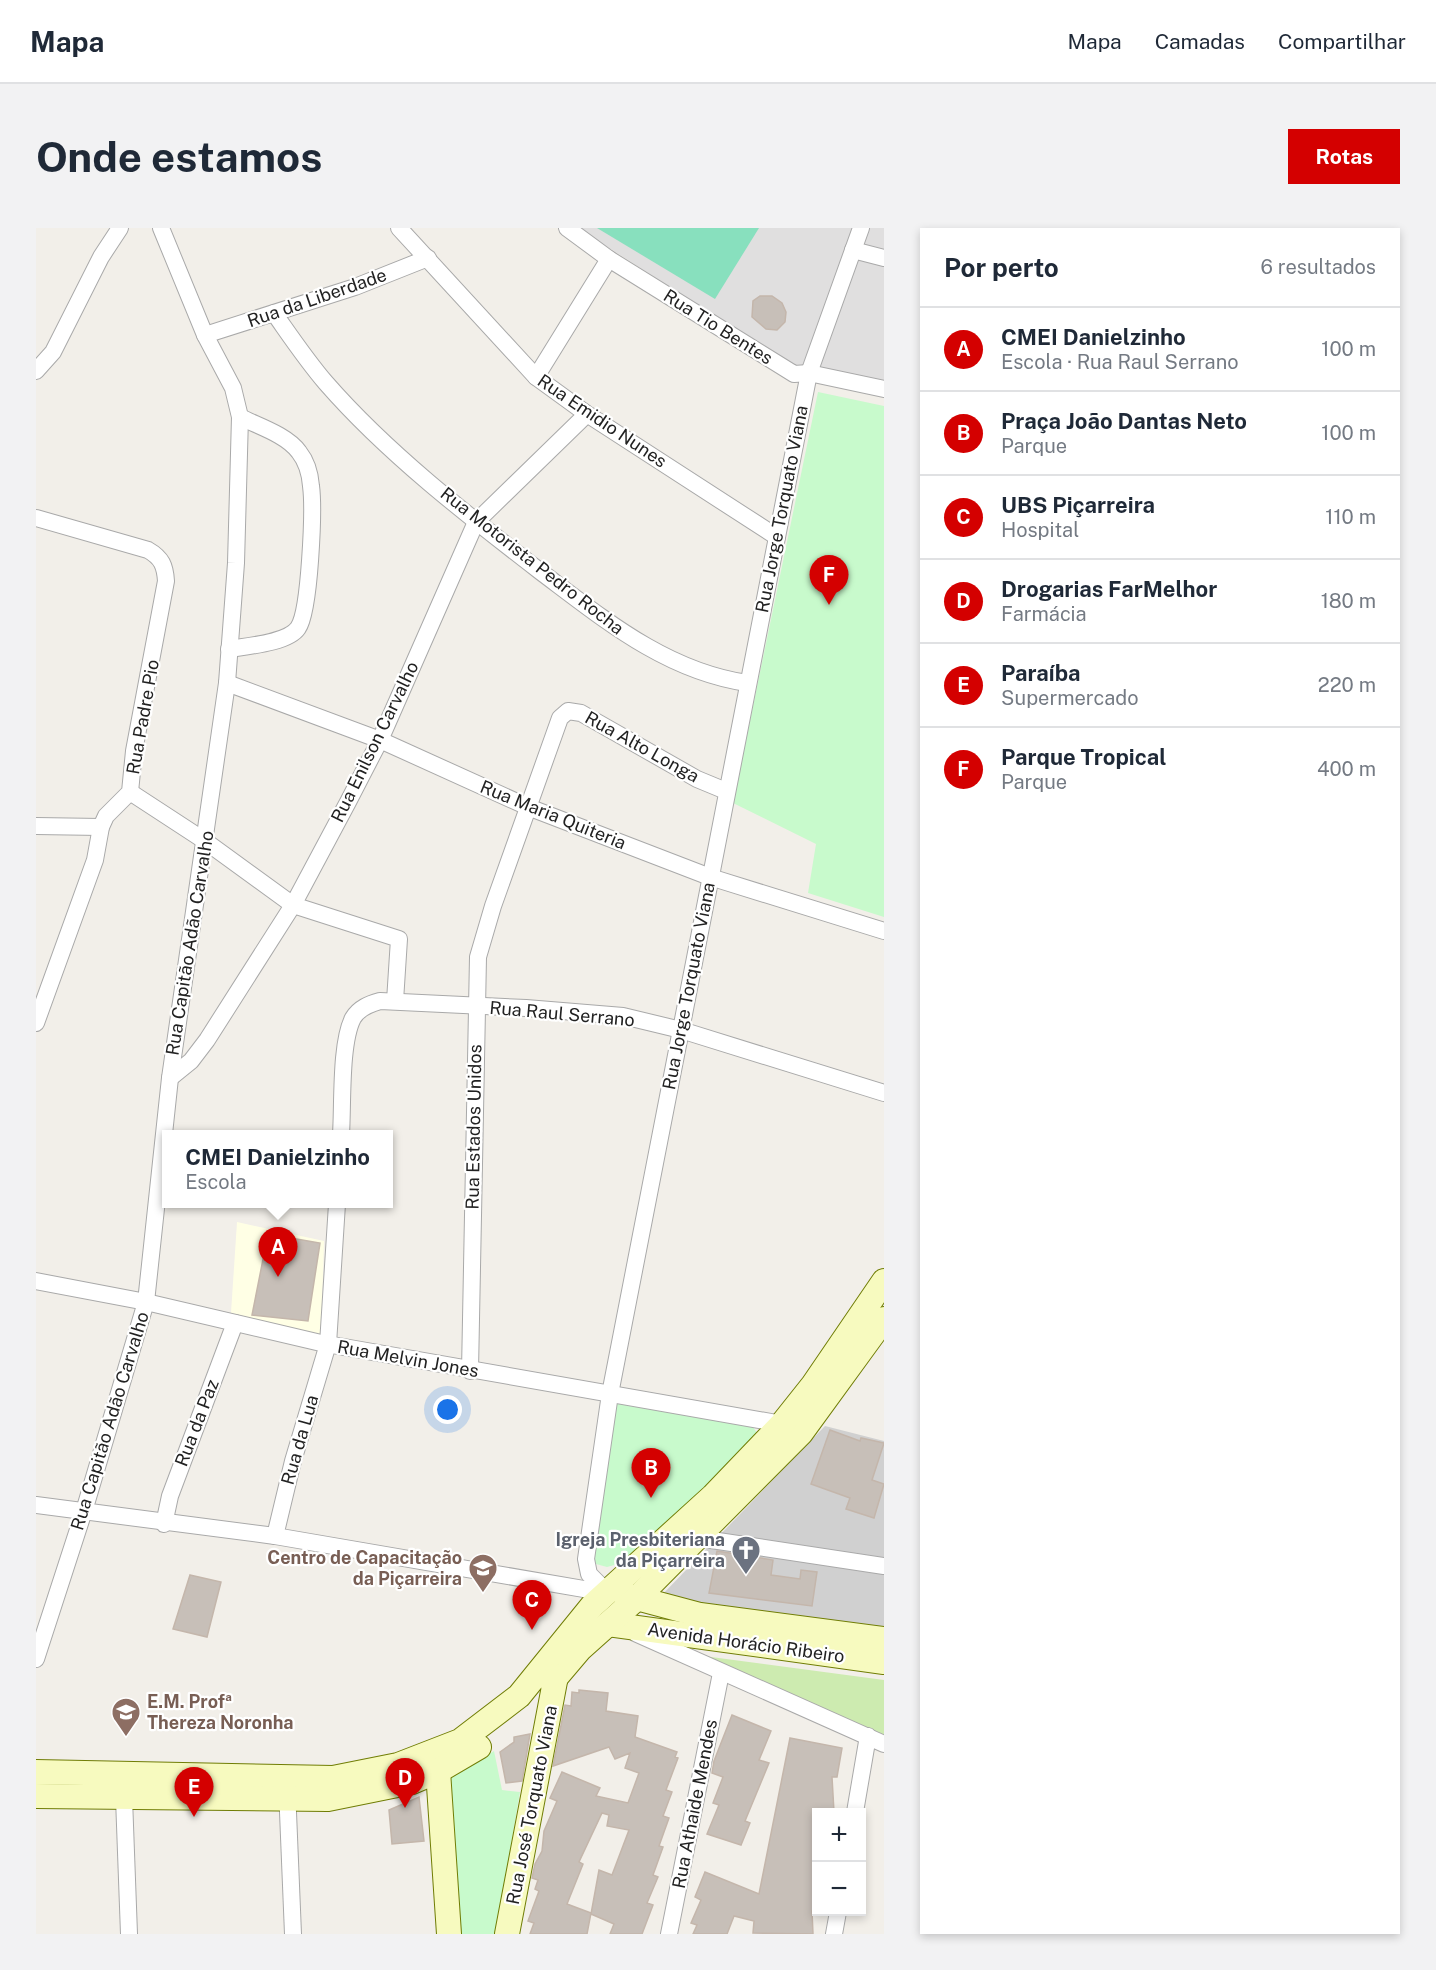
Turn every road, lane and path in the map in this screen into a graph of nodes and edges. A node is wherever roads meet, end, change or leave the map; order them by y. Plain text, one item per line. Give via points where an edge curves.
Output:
1 (120, 228) edge
2 (161, 228) edge
3 (399, 228) edge
4 (567, 228) edge
5 (861, 228) edge
6 (853, 250) junction
7 (428, 258) junction
8 (609, 258) junction
9 (884, 258) edge
10 (274, 313) junction
11 (205, 335) junction
12 (36, 371) edge
13 (809, 373) junction
14 (536, 377) junction
15 (884, 389) edge
16 (587, 414) junction
17 (240, 417) junction
18 (36, 518) edge
19 (476, 522) junction
20 (777, 537) junction
21 (229, 649) junction
22 (227, 683) junction
23 (747, 683) junction
24 (560, 718) joint
25 (380, 740) junction
26 (726, 791) junction
27 (130, 792) junction
28 (528, 807) junction
29 (36, 826) edge
30 (101, 827) junction
31 (205, 841) junction
32 (710, 877) junction
33 (293, 905) junction
34 (884, 931) edge
35 (395, 1001) junction
36 (476, 1007) junction
37 (36, 1023) edge
38 (681, 1030) junction
39 (170, 1078) junction
40 (884, 1093) edge
41 (164, 1130) edge
42 (341, 1130) edge
43 (162, 1153) edge
44 (337, 1208) edge
45 (36, 1281) edge
46 (881, 1292) edge
47 (146, 1302) junction
48 (884, 1319) edge
49 (235, 1323) junction
50 (860, 1335) junction
51 (328, 1344) junction
52 (470, 1371) junction
53 (610, 1394) junction
54 (782, 1424) junction
55 (36, 1505) edge
56 (84, 1511) junction
57 (164, 1524) junction
58 (275, 1536) junction
59 (698, 1538) junction
60 (884, 1566) edge
61 (608, 1593) junction
62 (636, 1598) junction
63 (614, 1625) junction
64 (884, 1639) edge
65 (36, 1659) edge
66 (884, 1662) edge
67 (721, 1673) junction
68 (556, 1676) junction
69 (521, 1705) junction
70 (545, 1732) junction
71 (868, 1736) junction
72 (884, 1744) edge
73 (438, 1771) junction
74 (36, 1772) edge
75 (287, 1789) junction
76 (36, 1796) edge
77 (124, 1798) junction
78 (856, 1808) edge
79 (837, 1916) edge
80 (129, 1934) edge
81 (292, 1934) edge
82 (448, 1934) edge
83 (507, 1934) edge
84 (669, 1934) edge
85 (834, 1934) edge

1 - 12 street via 101,256 53,351
2 - 11 street, Rua Capitão Adão Carvalho
3 - 7 street, Rua Emidio Nunes
4 - 8 street, Rua Tio Bentes
5 - 6 street
6 - 9 street
6 - 13 street
7 - 10 street, Rua da Liberdade
7 - 14 street, Rua Emidio Nunes
8 - 13 street, Rua Tio Bentes via 794,374
8 - 14 street
10 - 11 street, Rua da Liberdade
10 - 19 street, Rua Motorista Pedro Rocha via 327,383
11 - 17 street, Rua Capitão Adão Carvalho via 233,388
13 - 15 street, Rua Tio Bentes
13 - 20 street, Rua Jorge Torquato Viana
14 - 16 street, Rua Emidio Nunes
16 - 19 street, Rua Enilson Carvalho
16 - 20 street, Rua Emidio Nunes
17 - 21 street, Rua Capitão Adão Carvalho
17 - 21 street via 298,450 308,466 313,506 306,591 298,628 270,642
18 - 27 street, Rua Padre Pio via 135,544 158,556 165,568 165,598 134,751
19 - 23 street, Rua Motorista Pedro Rocha via 642,646 676,663
19 - 25 street, Rua Enilson Carvalho
20 - 23 street, Rua Jorge Torquato Viana
21 - 22 street, Rua Capitão Adão Carvalho
22 - 25 street, Rua Maria Quiteria
22 - 31 street, Rua Capitão Adão Carvalho
23 - 26 street, Rua Jorge Torquato Viana
24 - 26 street, Rua Alto Longa via 568,711 581,713 697,779
24 - 28 street, Rua Estados Unidos
25 - 28 street, Rua Maria Quiteria
25 - 33 street, Rua Enilson Carvalho
26 - 32 street, Rua Jorge Torquato Viana
27 - 30 street, Rua Padre Pio via 111,810
27 - 31 street
28 - 32 street, Rua Maria Quiteria
28 - 36 street, Rua Estados Unidos via 478,957
29 - 30 street
30 - 37 street, Rua Padre Pio via 95,860
31 - 33 street
31 - 39 street, Rua Capitão Adão Carvalho
32 - 34 street, Rua Maria Quiteria
32 - 38 street, Rua Jorge Torquato Viana
33 - 35 street via 399,939
33 - 39 street, Rua Enilson Carvalho via 201,1047
35 - 36 street, Rua Raul Serrano
35 - 42 street, Rua Raul Serrano via 364,1006 353,1017 346,1038
36 - 38 street, Rua Raul Serrano via 623,1016
36 - 52 street, Rua Estados Unidos
38 - 40 street, Rua Raul Serrano
38 - 53 street, Rua Jorge Torquato Viana
39 - 41 street, Rua Capitão Adão Carvalho
43 - 47 street, Rua Capitão Adão Carvalho
44 - 51 street
45 - 47 street, Rua Melvin Jones
46 - 50 main road
47 - 49 street, Rua Melvin Jones
47 - 56 street, Rua Capitão Adão Carvalho
48 - 50 main road
49 - 51 street, Rua Melvin Jones
49 - 57 street, Rua da Paz via 170,1496
50 - 54 main road
50 - 59 main road via 801,1433
51 - 52 street, Rua Melvin Jones
51 - 58 street, Rua da Lua
52 - 53 street, Rua Melvin Jones
53 - 54 street, Rua Melvin Jones
53 - 61 street, Rua Jorge Torquato Viana via 586,1559 589,1574
54 - 61 main road via 713,1496
55 - 56 street
56 - 57 street
56 - 65 street, Rua Capitão Adão Carvalho
57 - 58 street
58 - 61 street
59 - 60 street
59 - 62 main road
61 - 62 main road, Avenida Horácio Ribeiro
61 - 69 main road via 592,1606 534,1681
62 - 63 main road
62 - 64 main road, Avenida Horácio Ribeiro via 700,1615
63 - 66 main road, Avenida Horácio Ribeiro
63 - 67 street
63 - 68 main road via 580,1649
67 - 71 street
67 - 84 street, Rua Athaide Mendes
68 - 69 main road
68 - 70 main road, Rua José Torquato Viana
69 - 70 main road
69 - 73 main road via 487,1741
69 - 75 main road via 460,1741 398,1765
70 - 83 main road, Rua José Torquato Viana
71 - 72 street
71 - 78 street
73 - 75 main road via 412,1782 355,1795
73 - 82 main road
74 - 75 main road
75 - 77 main road
75 - 81 street
76 - 77 main road
77 - 80 street
79 - 85 street

